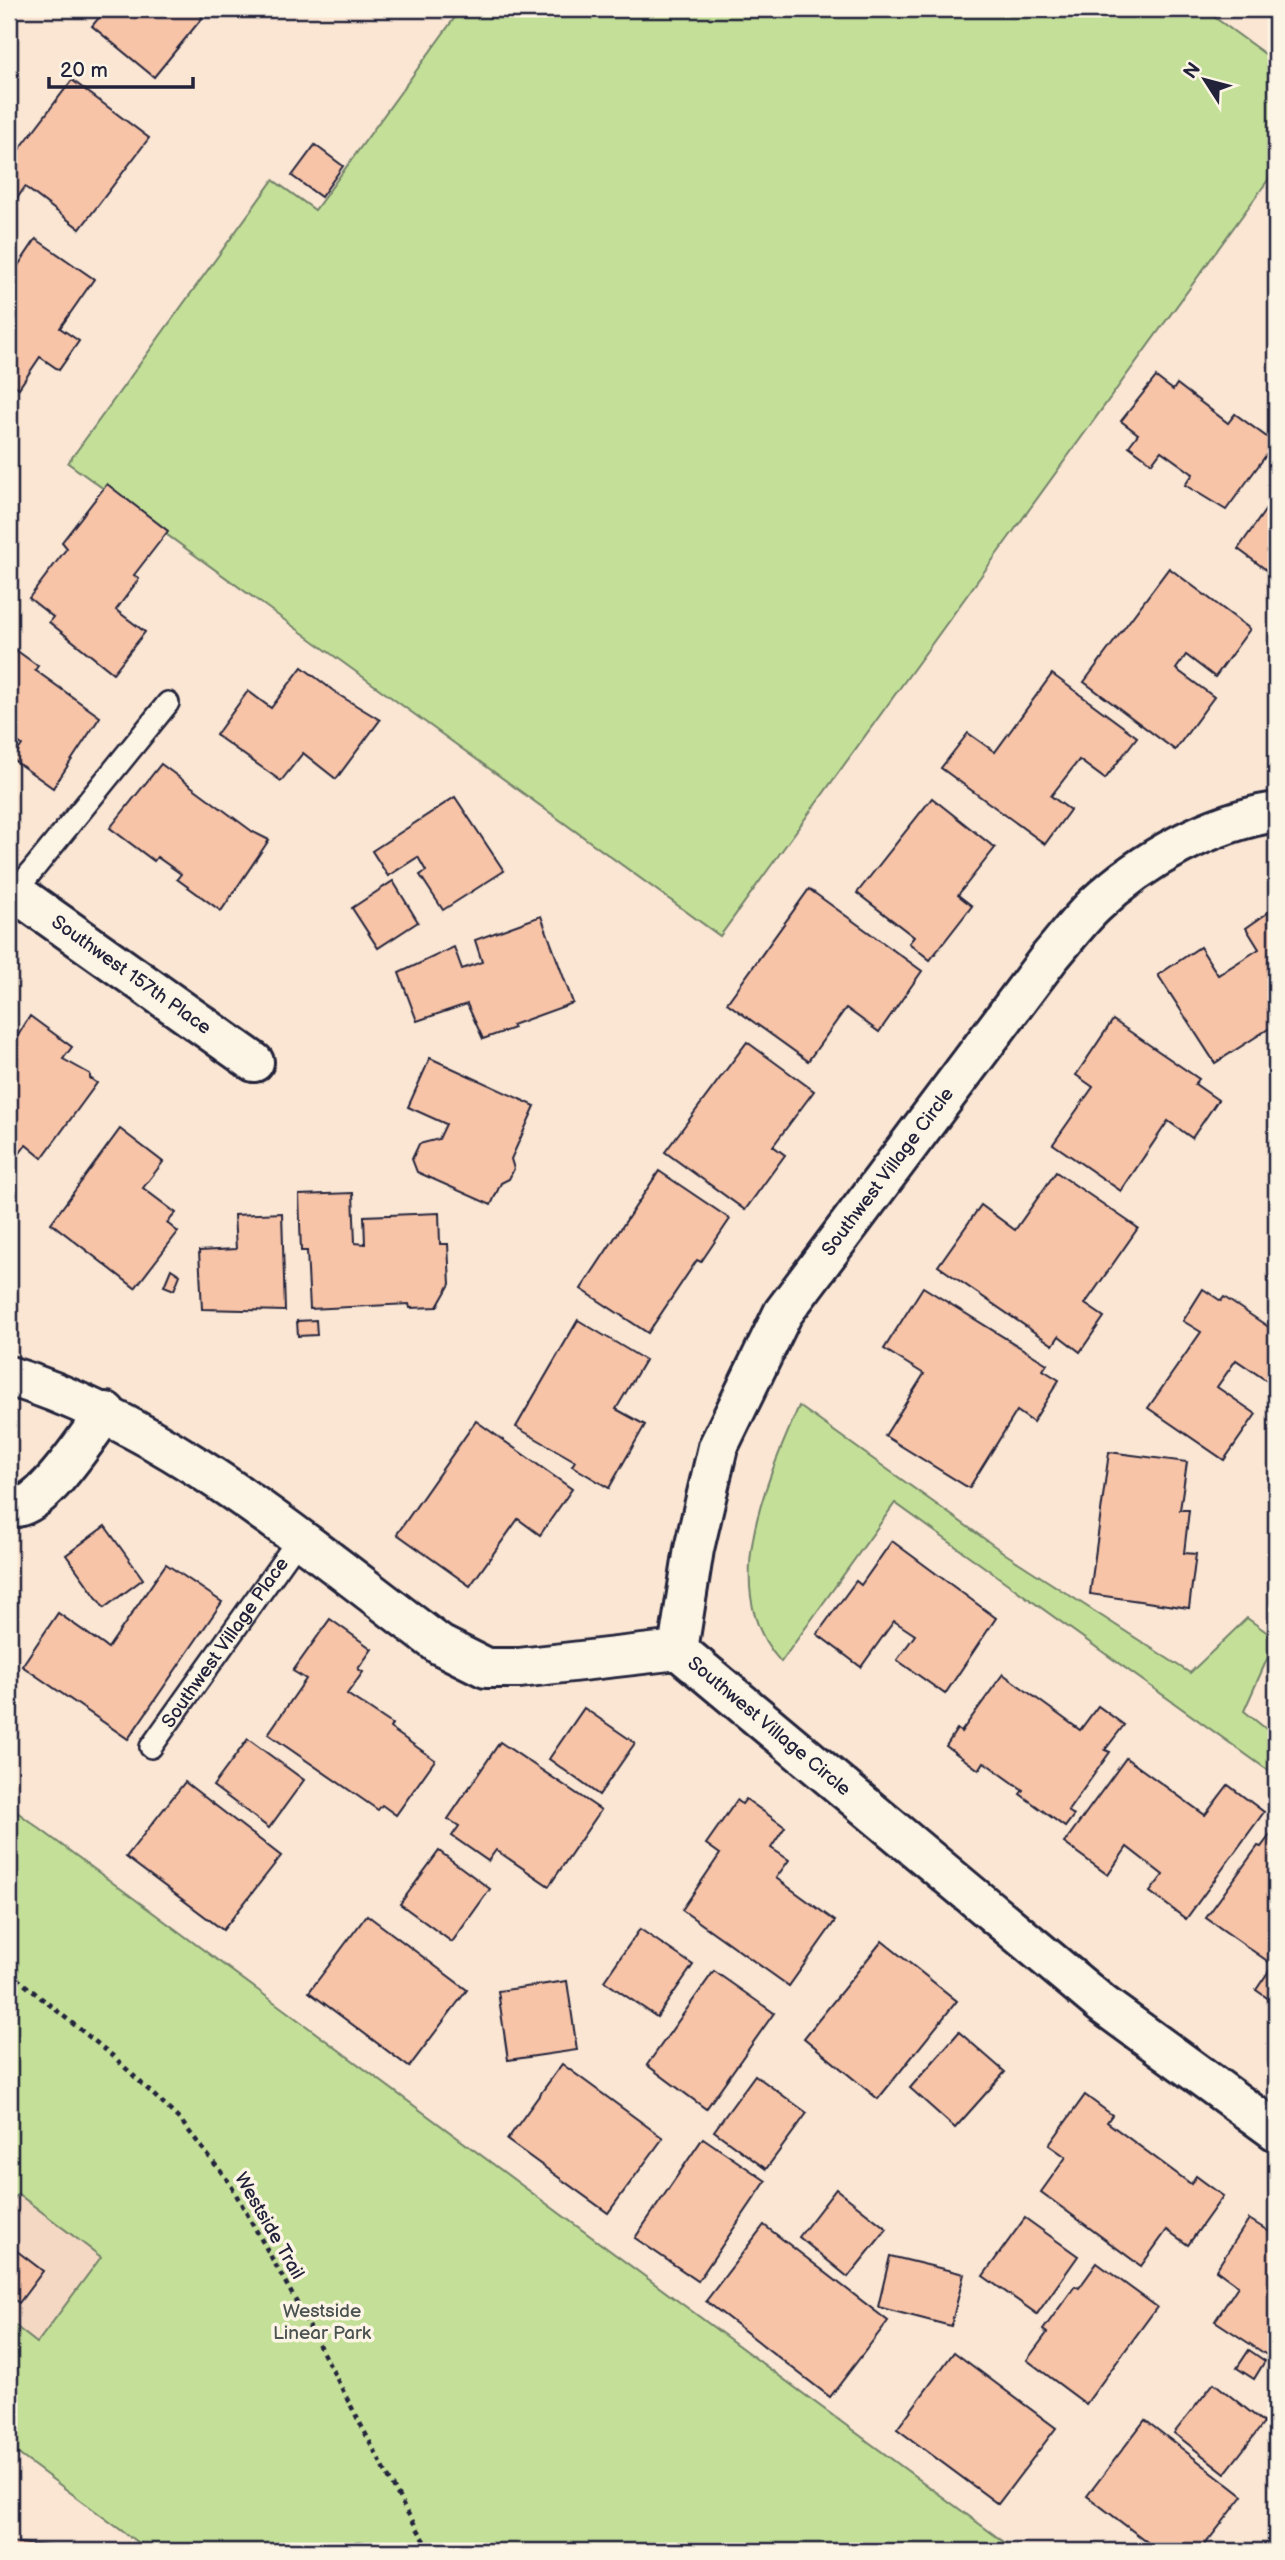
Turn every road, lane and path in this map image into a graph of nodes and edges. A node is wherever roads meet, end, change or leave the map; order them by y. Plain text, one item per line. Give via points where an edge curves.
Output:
1 (168, 703) dead end
2 (1276, 812) edge
3 (12, 890) edge
4 (254, 1062) dead end
5 (9, 1376) edge
6 (106, 1412) junction
7 (9, 1507) edge
8 (298, 1540) junction
9 (678, 1650) junction
10 (151, 1747) dead end
11 (9, 1972) edge
12 (1276, 2131) edge
13 (431, 2551) edge

1 - 3 lane
2 - 9 street, Southwest Village Circle via 1210,831 1153,859 1095,904 1049,958 783,1313 718,1447 694,1549
3 - 4 street, Southwest 157th Place
5 - 6 street, Southwest Village Place
6 - 7 street via 43,1493 30,1504
6 - 8 street, Southwest Village Place via 164,1444
8 - 9 street, Southwest Village Place via 440,1645 486,1668
8 - 10 lane, Southwest Village Place
9 - 12 street, Southwest Village Circle via 1102,2004
11 - 13 path, Westside Trail via 113,2056 171,2111 229,2182

